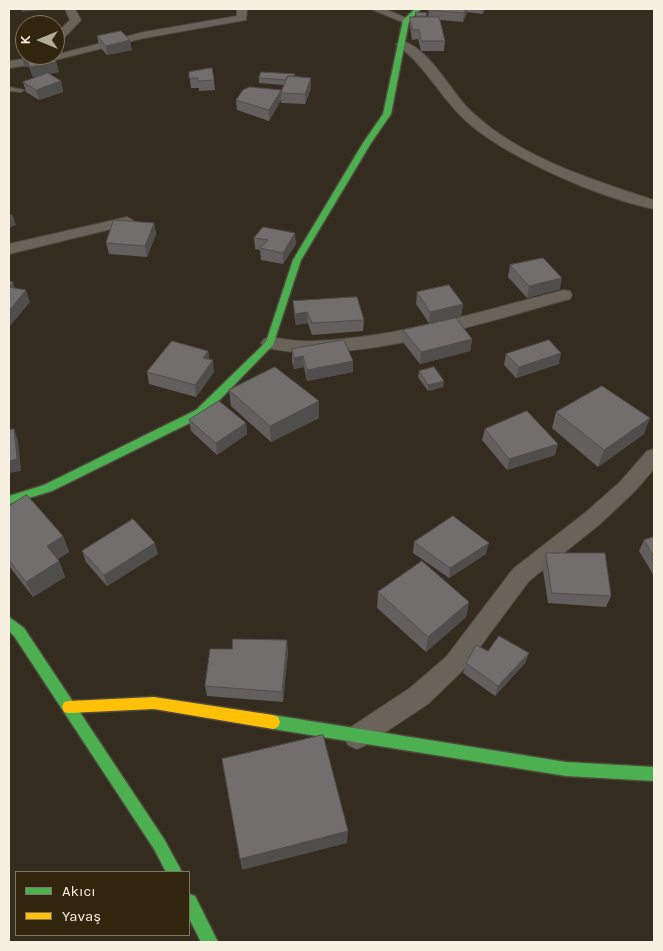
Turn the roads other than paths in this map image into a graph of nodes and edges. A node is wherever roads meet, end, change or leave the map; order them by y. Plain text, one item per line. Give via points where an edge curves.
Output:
1 (70, 9) edge
2 (242, 9) edge
3 (376, 9) edge
4 (418, 9) edge
5 (406, 20) junction
6 (65, 31) edge
7 (402, 44) junction
8 (65, 53) edge
9 (9, 89) edge
10 (21, 90) dead end
11 (654, 205) edge
12 (127, 221) edge
13 (9, 249) edge
14 (564, 295) dead end
15 (270, 343) junction
16 (654, 456) edge
17 (9, 500) edge
18 (9, 624) edge
19 (69, 707) junction
20 (357, 738) junction
21 (654, 774) edge
22 (173, 871) edge
23 (190, 904) edge
24 (210, 942) edge

1 - 6 street via 76,20
2 - 8 street via 242,18
3 - 5 street
4 - 5 street
5 - 7 street
7 - 11 street via 422,60 470,117 501,140 540,161
7 - 15 street via 387,114 297,260
9 - 10 lane
12 - 13 street
14 - 15 street via 388,338 310,347
15 - 17 street via 200,413 48,488
16 - 20 street via 593,518 522,575 454,664 419,696
18 - 19 street via 19,632
19 - 20 street via 154,704
19 - 22 street
20 - 21 street via 566,769
23 - 24 street

